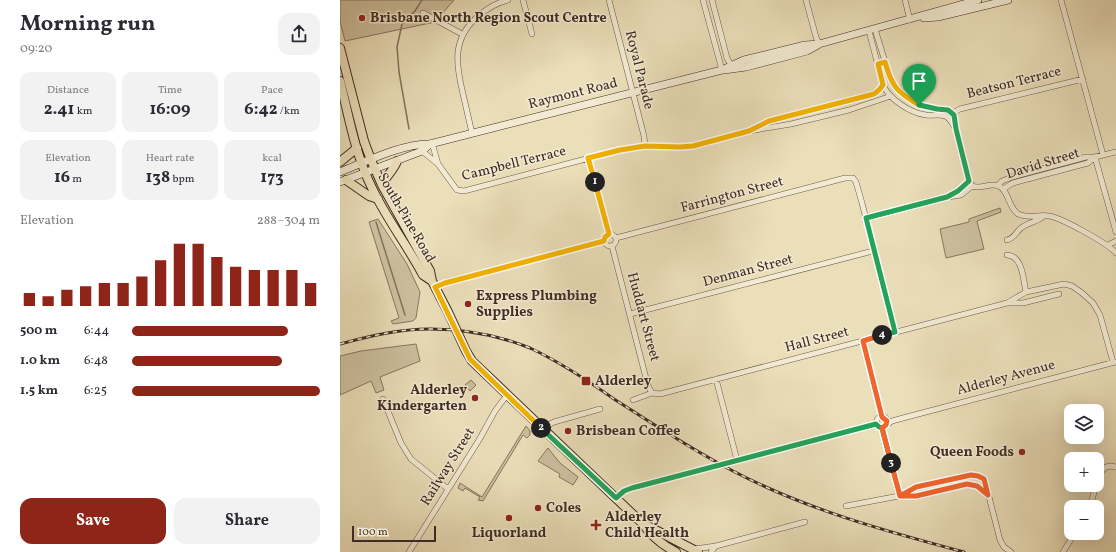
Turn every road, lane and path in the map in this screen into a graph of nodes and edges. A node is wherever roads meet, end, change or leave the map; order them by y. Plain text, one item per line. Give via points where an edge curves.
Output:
1 (508, 0) edge
2 (523, 0) edge
3 (609, 0) edge
4 (703, 0) edge
5 (712, 0) edge
6 (806, 0) edge
7 (905, 0) edge
8 (978, 0) edge
9 (1008, 0) edge
10 (1061, 0) edge
11 (424, 13) dead end
12 (910, 20) junction
13 (872, 30) junction
14 (462, 34) junction
15 (532, 34) dead end
16 (819, 44) junction
17 (340, 48) edge
18 (885, 62) junction
19 (878, 64) junction
20 (731, 65) junction
21 (722, 70) junction
22 (1083, 79) junction
23 (340, 82) edge
24 (883, 85) junction
25 (633, 92) junction
26 (871, 95) junction
27 (891, 96) junction
28 (875, 102) junction
29 (952, 112) junction
30 (947, 117) junction
31 (956, 129) junction
32 (749, 131) junction
33 (472, 133) junction
34 (431, 143) junction
35 (645, 146) junction
36 (357, 148) junction
37 (422, 151) junction
38 (1116, 152) edge
39 (1103, 155) junction
40 (1095, 157) junction
41 (588, 158) junction
42 (371, 160) junction
43 (397, 161) junction
44 (340, 162) edge
45 (362, 164) junction
46 (438, 164) junction
47 (374, 169) junction
48 (340, 172) edge
49 (365, 173) junction
50 (343, 181) edge
51 (971, 184) junction
52 (382, 185) junction
53 (997, 186) junction
54 (1003, 189) junction
55 (378, 199) junction
56 (1044, 216) junction
57 (866, 218) junction
58 (1116, 232) edge
59 (609, 234) junction
60 (616, 238) junction
61 (1006, 240) dead end
62 (604, 241) junction
63 (1116, 241) edge
64 (1108, 245) junction
65 (612, 246) junction
66 (873, 251) junction
67 (1116, 253) edge
68 (1007, 255) dead end
69 (433, 284) junction
70 (1026, 292) junction
71 (1059, 294) dead end
72 (1008, 303) junction
73 (630, 314) junction
74 (895, 332) junction
75 (863, 341) junction
76 (1115, 362) edge
77 (716, 379) junction
78 (652, 393) junction
79 (507, 395) junction
80 (382, 399) dead end
81 (633, 400) dead end
82 (600, 409) dead end
83 (883, 417) junction
84 (903, 418) junction
85 (876, 424) junction
86 (884, 427) junction
87 (545, 432) junction
88 (737, 460) junction
89 (1116, 467) edge
90 (1104, 468) edge
91 (448, 489) junction
92 (988, 495) junction
93 (900, 496) junction
94 (616, 498) junction
95 (846, 506) dead end
96 (804, 522) dead end
97 (644, 524) junction
98 (1071, 540) edge
99 (716, 546) junction
100 (688, 550) edge
101 (408, 552) edge
102 (676, 552) edge
103 (710, 552) edge
104 (1011, 552) edge
105 (1063, 552) edge

1 - 14 street via 496,3 483,12
2 - 15 street
3 - 25 street, Royal Parade
4 - 21 street
5 - 20 street
6 - 16 street
7 - 12 street
8 - 12 main road, Raymont Road
9 - 12 main road, Raymont Road via 938,17
10 - 22 street
11 - 14 street
12 - 13 main road, Raymont Road
13 - 16 main road, Raymont Road
13 - 18 street, Beatson Terrace
13 - 19 street
14 - 33 street via 457,52 457,71
16 - 20 main road, Raymont Road via 805,45
16 - 21 main road, Raymont Road via 804,52 746,67
17 - 42 main road, South Pine Road
18 - 19 street
18 - 29 street, Beatson Terrace via 891,82 901,92 919,105
19 - 24 street
20 - 21 main road, Raymont Road
21 - 25 main road, Raymont Road
22 - 29 street, Beatson Terrace
22 - 39 street
23 - 36 main road, South Pine Road
24 - 26 street, Campbell Terrace via 878,92
24 - 27 street
25 - 33 main road, Raymont Road
25 - 35 street, Royal Parade
26 - 28 street
26 - 32 street, Campbell Terrace via 769,121
27 - 28 street, Campbell Terrace
27 - 30 street via 919,114
28 - 32 street, Campbell Terrace via 791,124
29 - 30 street, Beatson Terrace
29 - 31 street
30 - 31 street
31 - 51 street
32 - 35 street, Campbell Terrace via 690,146
33 - 34 main road, Raymont Road
34 - 37 main road, Raymont Road
34 - 42 main road, Raymont Road via 420,143
34 - 46 street, Campbell Terrace
35 - 41 street, Campbell Terrace
36 - 44 main road
36 - 45 main road, South Pine Road
37 - 43 main road, Raymont Road
37 - 46 street, Campbell Terrace
38 - 39 street, David Street
39 - 40 street, David Street
40 - 53 street, David Street via 1086,157 1012,177
40 - 54 street, David Street via 1088,163
40 - 58 street
41 - 46 street, Campbell Terrace via 460,191 453,186
41 - 59 street
42 - 45 main road, Raymont Road
42 - 47 main road, South Pine Road
43 - 47 main road, Raymont Road
43 - 52 main road
45 - 48 main road, Raymont Road
45 - 49 main road, South Pine Road
47 - 49 main road, Raymont Road
47 - 52 main road, South Pine Road
49 - 50 main road, Raymont Road
49 - 55 main road, South Pine Road
50 - 55 main road
51 - 53 street, David Street via 978,188
51 - 57 street, David Street via 960,195
52 - 69 main road, South Pine Road via 430,271
53 - 54 street, David Street
54 - 56 street via 1011,206 1019,214 1030,217
55 - 69 main road, South Pine Road via 423,275
56 - 61 street via 1024,226 1014,237
56 - 64 street via 1057,218
57 - 60 street, Farrington Street via 854,179 850,177
57 - 66 street
59 - 60 street
59 - 62 street
60 - 65 street via 616,243
62 - 65 street
62 - 69 street
63 - 64 street
64 - 67 street
65 - 73 street, Huddart Street
66 - 73 street, Denman Street
66 - 74 street
68 - 70 street via 1018,261
69 - 79 main road, South Pine Road via 470,359
70 - 72 street, Hall Street
70 - 76 street, Hall Street via 1061,284 1079,291 1097,310
71 - 72 street, Hall Street via 1023,303
72 - 74 street, Hall Street
73 - 78 street, Huddart Street
74 - 75 street, Hall Street
75 - 77 street, Hall Street
75 - 83 street
76 - 84 street, Alderley Avenue
77 - 78 street, Hall Street via 660,394
77 - 88 street
78 - 81 street, Hall Street
79 - 87 main road, South Pine Road
79 - 91 street, Railway Street
80 - 91 street via 401,443 411,459
82 - 87 street via 556,421 550,424
83 - 84 street, Alderley Avenue
83 - 85 street via 878,418
83 - 86 street via 887,421
84 - 86 street, Alderley Avenue
85 - 86 street
85 - 88 street
86 - 93 street
87 - 94 main road, South Pine Road
88 - 94 street, bridge via 632,488
89 - 90 street
91 - 101 street, Railway Street
92 - 93 street via 977,486 967,484 916,496
92 - 93 street via 984,479 971,475 916,487
92 - 104 street via 1000,540
93 - 95 street
94 - 97 main road, South Pine Road
96 - 99 street
97 - 100 main road, South Pine Road
97 - 102 main road, South Pine Road via 663,545
98 - 105 street
99 - 100 street
99 - 103 street

